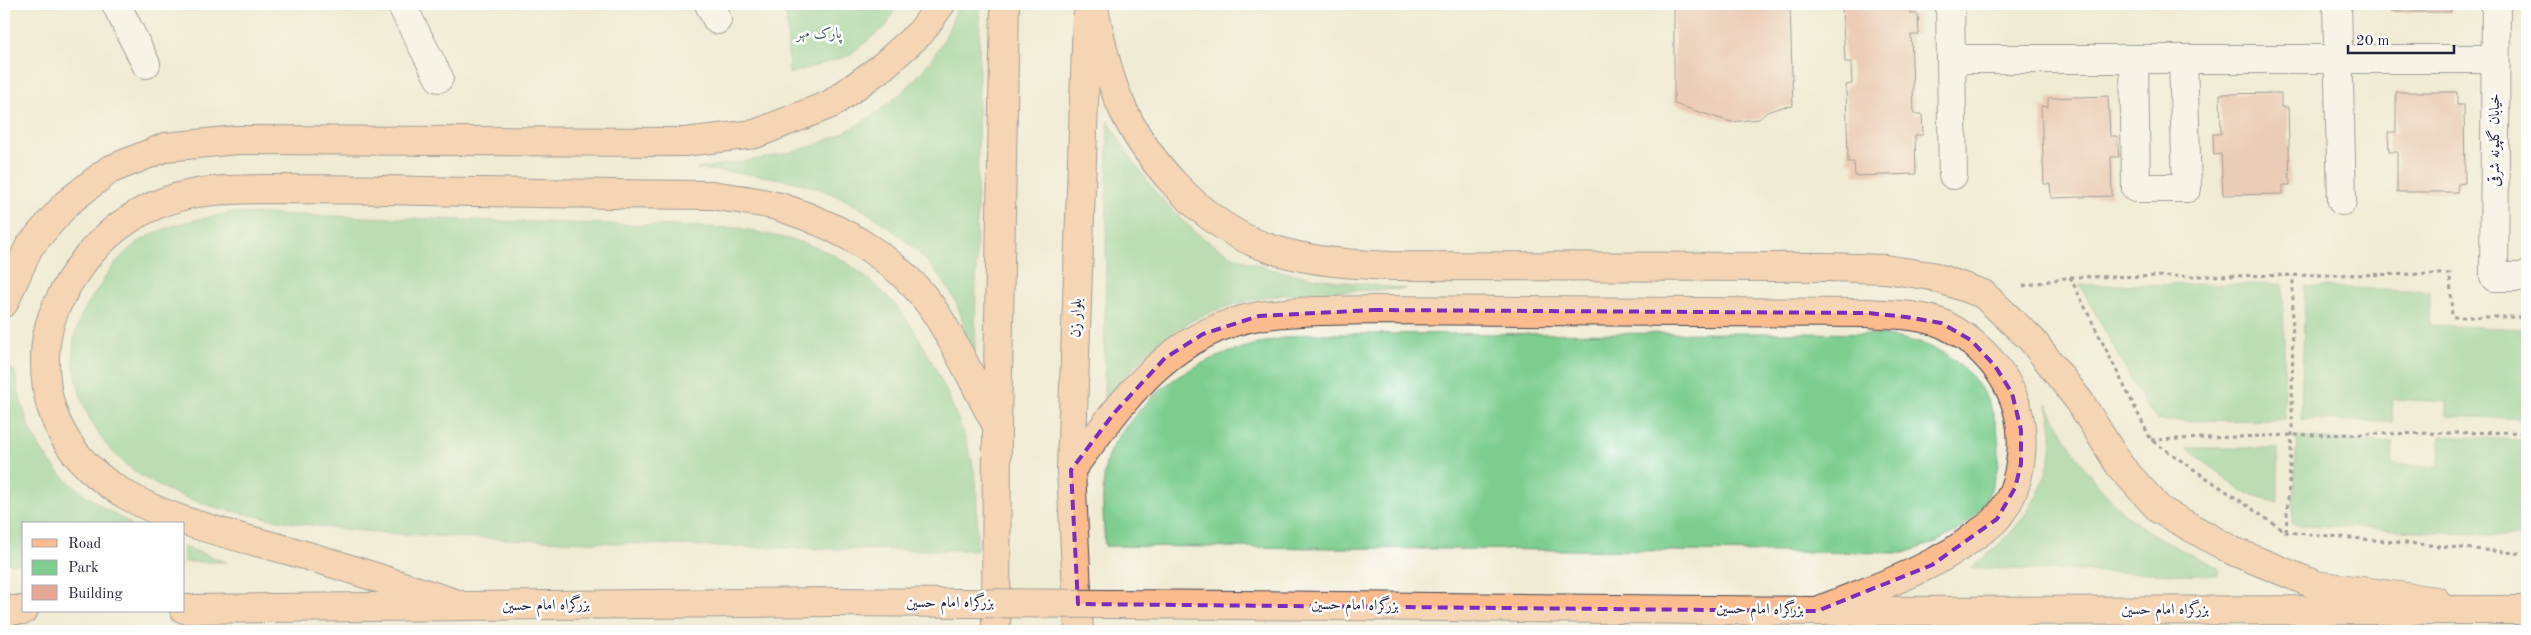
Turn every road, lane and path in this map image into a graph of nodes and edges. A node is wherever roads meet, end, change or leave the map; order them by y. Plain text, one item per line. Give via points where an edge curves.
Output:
1 (116, 4) edge
2 (401, 4) edge
3 (941, 4) edge
4 (1005, 4) edge
5 (1087, 4) edge
6 (1093, 4) edge
7 (1950, 4) edge
8 (2337, 4) edge
9 (2496, 4) edge
10 (1952, 59) junction
11 (2134, 59) junction
12 (2184, 59) junction
13 (2339, 59) junction
14 (2495, 59) junction
15 (146, 64) dead end
16 (439, 78) dead end
17 (1953, 175) dead end
18 (2342, 201) dead end
19 (2293, 276) junction
20 (2527, 276) edge
21 (2070, 277) junction
22 (1983, 294) junction
23 (4, 303) edge
24 (2527, 317) edge
25 (997, 426) junction
26 (2527, 432) edge
27 (2292, 434) junction
28 (2150, 440) junction
29 (1072, 470) junction
30 (182, 522) edge
31 (185, 523) edge
32 (2286, 532) junction
33 (2527, 554) edge
34 (469, 607) junction
35 (185, 609) edge
36 (2494, 609) junction
37 (4, 610) edge
38 (22, 610) edge
39 (2527, 610) edge
40 (1817, 611) junction
41 (996, 631) edge
42 (1079, 631) edge

1 - 15 street
2 - 16 street
3 - 23 main road via 921,32 882,67 831,104 755,134 684,142 237,140 166,147 109,170 67,203 28,247
4 - 25 main road
5 - 29 main road, بلوار زن
6 - 22 main road via 1113,85 1133,128 1162,171 1191,200 1228,229 1273,250 1331,263 1390,266 1885,269 1932,276
7 - 10 street
8 - 13 street
9 - 14 street, خیابان گلپونه شرقی
10 - 11 street
10 - 17 street
11 - 12 street
11 - 12 street via 2136,188 2187,188
12 - 13 street
13 - 14 street
13 - 18 street
14 - 20 street, خیابان گلپونه شرقی via 2494,277
19 - 21 path
19 - 24 path via 2450,274 2452,317
19 - 27 path
21 - 22 path
21 - 28 path
22 - 36 main road via 2032,340 2080,402 2120,466 2160,510 2234,551 2316,585
25 - 30 main road via 936,314 899,271 863,244 829,226 778,207 712,195 308,188 189,194 130,217 90,251 54,311 46,339 44,368 50,404 69,444 93,471 122,493
25 - 41 main road
26 - 27 path
27 - 28 path
27 - 32 path
28 - 32 path
29 - 40 main road via 1115,412 1165,358 1203,334 1259,316 1373,310 1868,313 1941,324 1971,340 1995,366 2012,393 2021,430 2021,464 2015,488 1997,519 1963,546 1932,565
29 - 42 main road, بلوار زن
31 - 34 main road via 288,550
32 - 33 path
34 - 35 main road, بزرگراه امام حسین
34 - 40 main road, بزرگراه امام حسین, bridge via 833,602
36 - 39 main road, بزرگراه امام حسین
36 - 40 main road, بزرگراه امام حسین
37 - 38 main road

